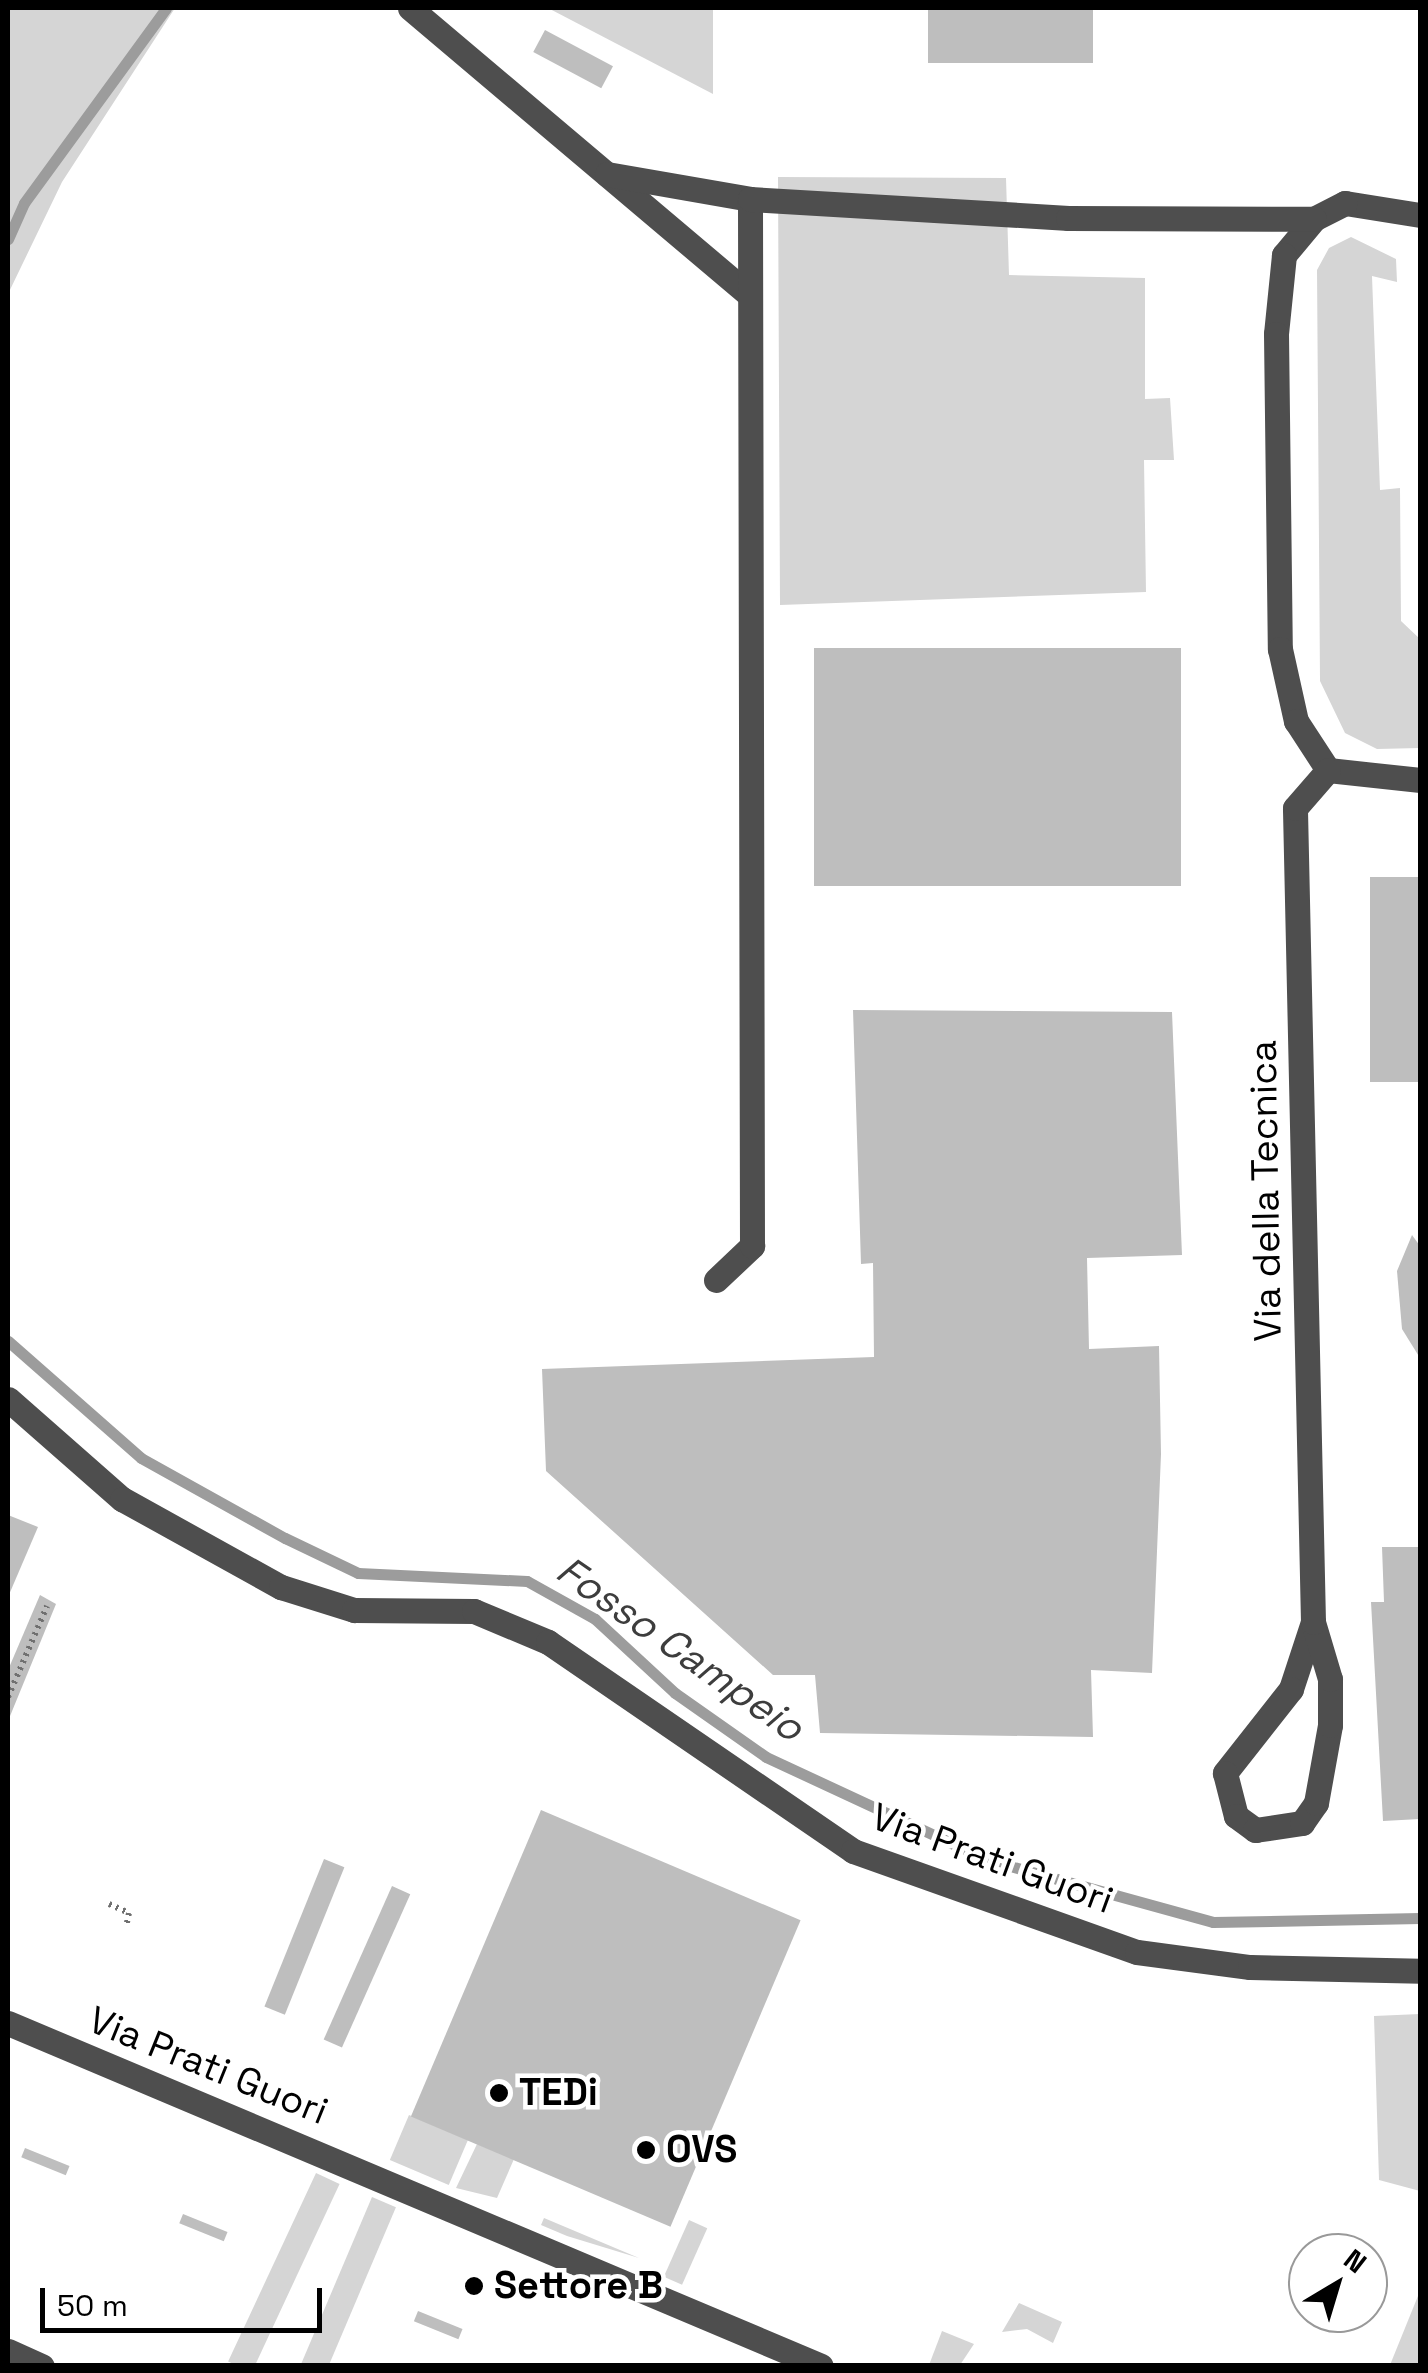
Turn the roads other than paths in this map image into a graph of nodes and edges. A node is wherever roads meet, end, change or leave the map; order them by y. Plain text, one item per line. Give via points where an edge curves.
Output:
1 (410, 8) edge
2 (606, 174) junction
3 (750, 199) junction
4 (1420, 215) edge
5 (1314, 219) junction
6 (750, 295) junction
7 (1328, 770) junction
8 (1420, 780) edge
9 (716, 1280) dead end
10 (8, 1399) edge
11 (1313, 1622) junction
12 (1420, 1971) edge
13 (8, 2023) edge
14 (8, 2351) edge
15 (42, 2366) edge
16 (821, 2366) edge

1 - 2 street
2 - 3 street
2 - 6 street
3 - 5 street via 1068,218
3 - 6 street
4 - 5 street via 1345,203
5 - 7 street via 1284,255 1276,334 1280,649 1296,721
6 - 9 street via 752,1246
7 - 8 street
7 - 11 street, Via della Tecnica via 1295,808
10 - 12 street, Via Prati Guori via 122,1499 281,1587 354,1610 474,1612 548,1642 853,1851 1137,1952 1267,1968
11 - 11 street via 1291,1689 1225,1773 1236,1816 1255,1830 1302,1823 1316,1803 1330,1679
13 - 16 street, Via Prati Guori
14 - 15 street

